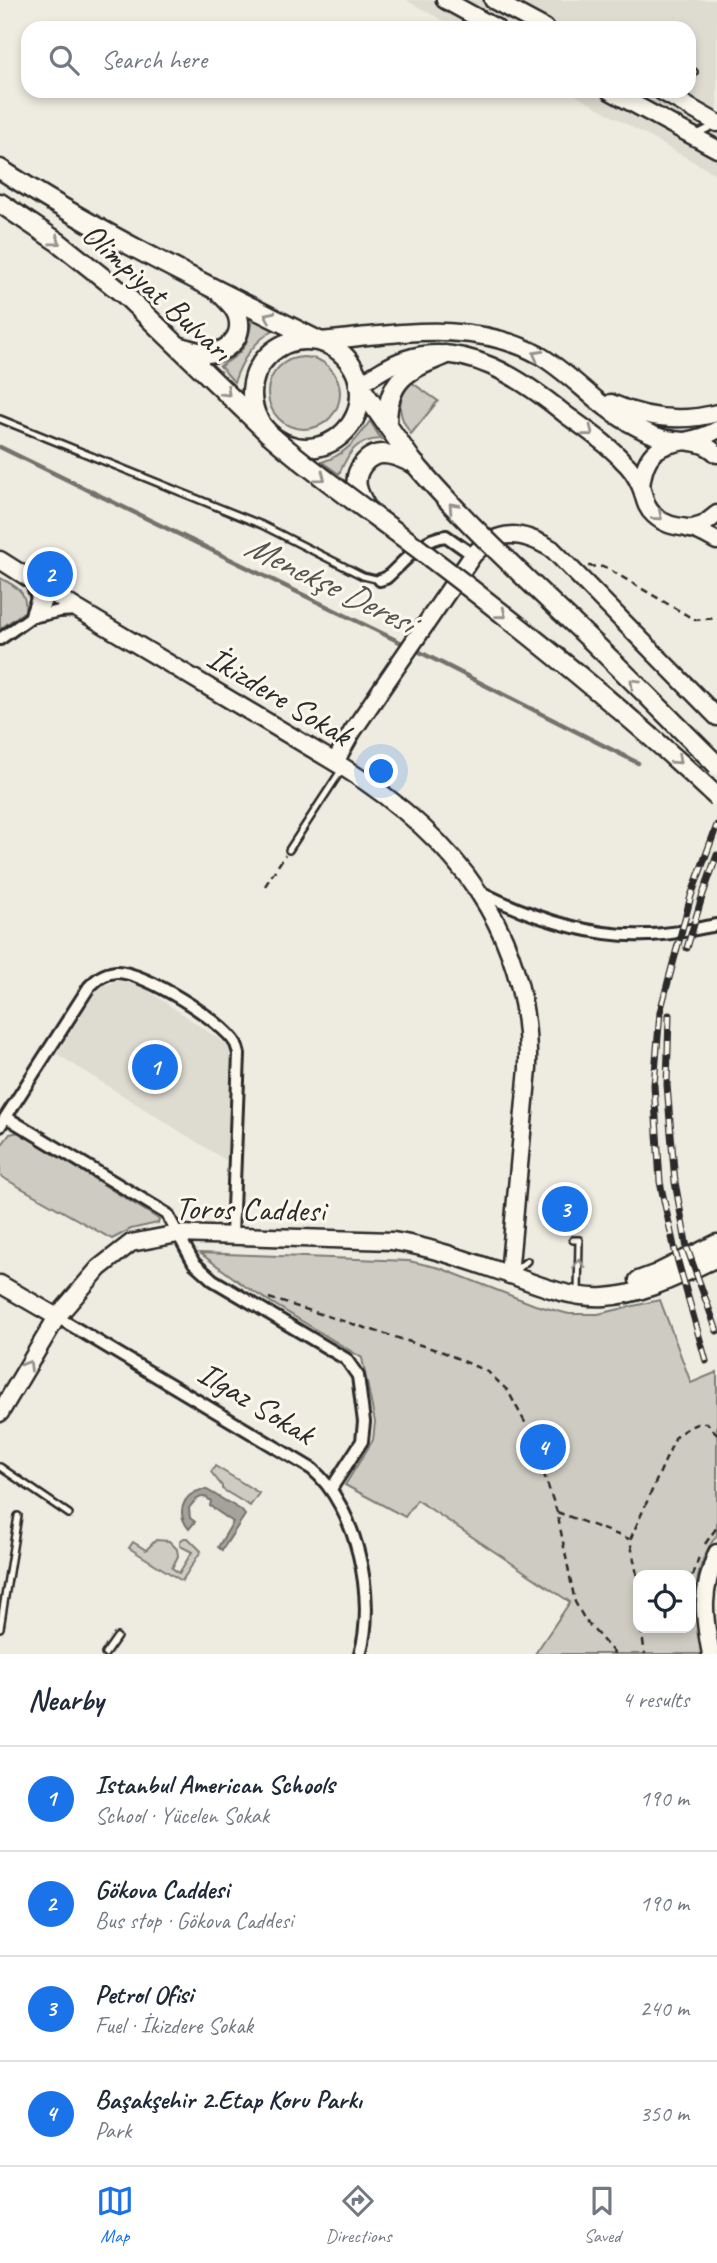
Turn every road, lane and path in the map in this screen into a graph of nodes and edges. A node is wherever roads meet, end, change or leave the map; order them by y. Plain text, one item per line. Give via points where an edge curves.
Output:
1 (445, 0) edge
2 (493, 0) edge
3 (483, 21) edge
4 (532, 21) edge
5 (623, 98) edge
6 (682, 98) edge
7 (717, 123) edge
8 (693, 136) junction
9 (717, 149) edge
10 (0, 169) edge
11 (0, 202) edge
12 (219, 291) junction
13 (319, 341) junction
14 (181, 347) junction
15 (445, 355) junction
16 (359, 385) junction
17 (592, 395) junction
18 (717, 413) edge
19 (0, 419) edge
20 (387, 424) junction
21 (717, 430) edge
22 (268, 433) junction
23 (686, 440) junction
24 (717, 454) edge
25 (415, 464) junction
26 (641, 487) junction
27 (369, 512) junction
28 (717, 514) edge
29 (689, 528) junction
30 (717, 541) edge
31 (473, 555) junction
32 (0, 560) edge
33 (568, 564) junction
34 (30, 579) junction
35 (380, 580) joint
36 (50, 592) junction
37 (79, 610) junction
38 (30, 618) junction
39 (717, 618) edge
40 (0, 639) edge
41 (717, 717) edge
42 (356, 727) junction
43 (307, 745) junction
44 (339, 764) junction
45 (717, 765) edge
46 (366, 781) junction
47 (717, 797) edge
48 (289, 850) joint
49 (265, 886) dead end
50 (480, 892) junction
51 (717, 925) edge
52 (3, 1122) edge
53 (178, 1234) junction
54 (232, 1235) junction
55 (573, 1240) dead end
56 (717, 1243) edge
57 (717, 1258) edge
58 (527, 1261) dead end
59 (509, 1275) junction
60 (0, 1284) edge
61 (578, 1294) junction
62 (262, 1297) dead end
63 (57, 1317) junction
64 (0, 1413) edge
65 (717, 1434) edge
66 (0, 1467) edge
67 (331, 1489) junction
68 (557, 1512) junction
69 (69, 1514) dead end
70 (18, 1516) dead end
71 (630, 1540) junction
72 (717, 1553) edge
73 (635, 1570) edge
74 (0, 1628) edge
75 (642, 1633) edge
76 (117, 1637) dead end
77 (105, 1654) edge
78 (360, 1654) edge
79 (615, 1654) edge
80 (645, 1654) edge
81 (711, 1654) edge

1 - 3 street
2 - 4 street
5 - 8 street
6 - 7 street
7 - 8 lane
8 - 9 street
10 - 12 main road
11 -> 14 main road, Olimpiyat Bulvarı via 87,264
13 -> 12 main road
12 - 14 main road via 236,314 237,338 226,349 209,353
13 - 16 main road via 346,356
17 -> 13 street via 540,356 487,336 447,331
13 - 22 main road via 301,339 284,344 269,353 258,368 252,402
14 -> 22 main road, Olimpiyat Bulvarı
15 - 16 street via 405,360
15 - 20 main road via 402,376 390,397
15 -> 26 street via 491,366 526,384 622,459
16 - 20 main road
16 - 22 main road, bridge via 354,418 331,442 298,447
17 - 18 street via 656,417
17 - 23 street via 645,432
19 - 35 lane via 262,525 363,576
20 - 25 main road
21 - 23 street
22 -> 27 main road, Olimpiyat Bulvarı, bridge
23 - 24 street via 699,442
23 - 26 street via 672,442 649,459
25 - 27 main road, bridge via 380,453 366,459 356,485
45 -> 25 main road, bridge via 507,563
26 -> 29 street via 651,513 669,525
27 -> 47 main road, Olimpiyat Bulvarı, bridge via 556,657
28 - 29 street via 703,525
29 - 30 street
31 - 33 street via 497,536 514,534 534,538
31 - 35 street via 446,536 436,537
31 - 42 street
32 - 34 street, İkizdere Sokak
33 - 39 path via 604,567 695,620
33 - 41 street
34 - 36 street, İkizdere Sokak
34 - 38 street via 37,598
36 - 37 street, İkizdere Sokak
36 - 38 street via 42,609
37 - 38 street
37 - 43 street, İkizdere Sokak
38 - 40 street
42 - 43 street via 330,744
42 - 44 street
42 - 46 street via 352,755
43 - 44 street, İkizdere Sokak
44 - 46 street, İkizdere Sokak
44 - 48 lane
46 - 50 street, İkizdere Sokak via 432,836
48 - 49 path
50 - 51 street via 540,918 612,935 649,936
50 - 59 street, İkizdere Sokak via 510,954 529,1036
52 - 53 street via 167,1214
52 - 54 street via 89,987 116,972 155,985 212,1020 236,1044
53 - 54 street, Toros Caddesi
53 - 63 street, Toros Caddesi via 131,1243 114,1254
53 - 67 street via 194,1263 213,1280 346,1359 358,1376 362,1441
54 - 59 street, Toros Caddesi via 415,1244
61 -> 55 lane via 579,1240
56 - 61 street, Toros Caddesi via 647,1276
57 - 61 street, Toros Caddesi via 635,1291 603,1297
58 - 59 lane
59 - 61 street, Toros Caddesi
60 - 63 street, Ilgaz Sokak
62 - 68 path via 443,1352 488,1372 508,1391 528,1428
64 -> 63 street, Toros Caddesi
63 - 67 street, Ilgaz Sokak via 312,1469
65 - 71 path via 701,1423 677,1437
66 - 69 lane
67 - 78 street, Ilgaz Sokak via 351,1532 364,1583 366,1611
68 - 71 path
68 - 79 path via 575,1602
70 - 74 lane
71 - 73 path
72 - 81 street via 704,1592
75 - 80 path
76 - 77 lane

